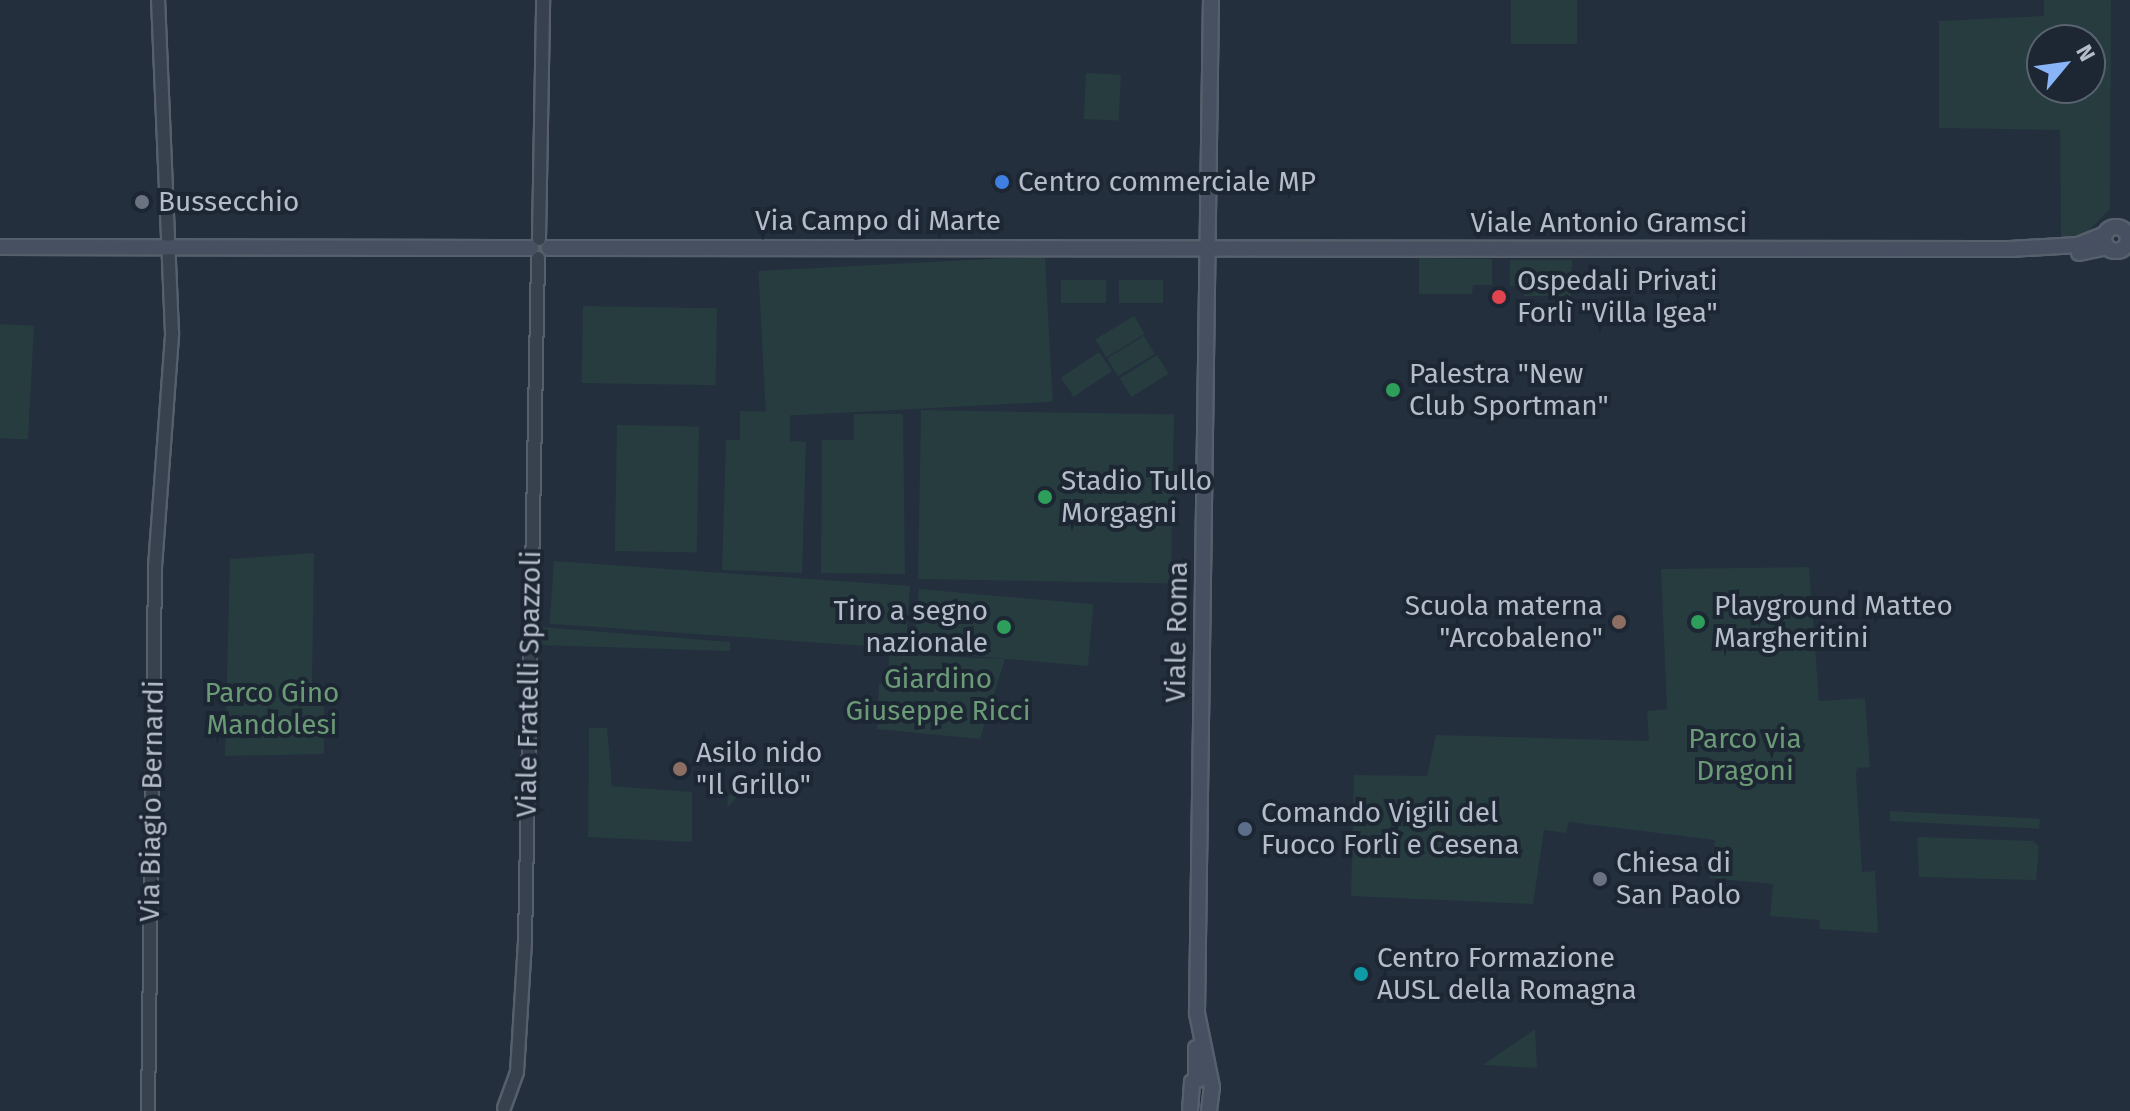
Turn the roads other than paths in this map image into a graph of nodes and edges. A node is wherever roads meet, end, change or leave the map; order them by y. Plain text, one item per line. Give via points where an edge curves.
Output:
1 (158, 0) edge
2 (543, 0) edge
3 (1211, 0) edge
4 (2120, 244) edge
5 (0, 247) edge
6 (1207, 247) junction
7 (169, 248) junction
8 (539, 248) junction
9 (1202, 1078) junction
10 (502, 1110) edge
11 (1189, 1110) edge
12 (148, 1111) edge
13 (1209, 1111) edge

1 - 7 street, Via Biagio Bernardi
2 - 8 street, Viale Fratelli Spazzoli
3 - 6 main road, Viale Roma
4 - 6 main road, Viale Antonio Gramsci via 2078,253
5 - 7 main road, Via Campo di Marte
6 - 8 main road, Via Campo di Marte
6 - 9 main road, Viale Roma
7 - 8 main road, Via Campo di Marte
7 - 12 street, Via Biagio Bernardi via 172,333 154,593
8 - 10 street, Viale Fratelli Spazzoli via 525,929 517,1072
9 - 11 main road
9 - 13 main road

